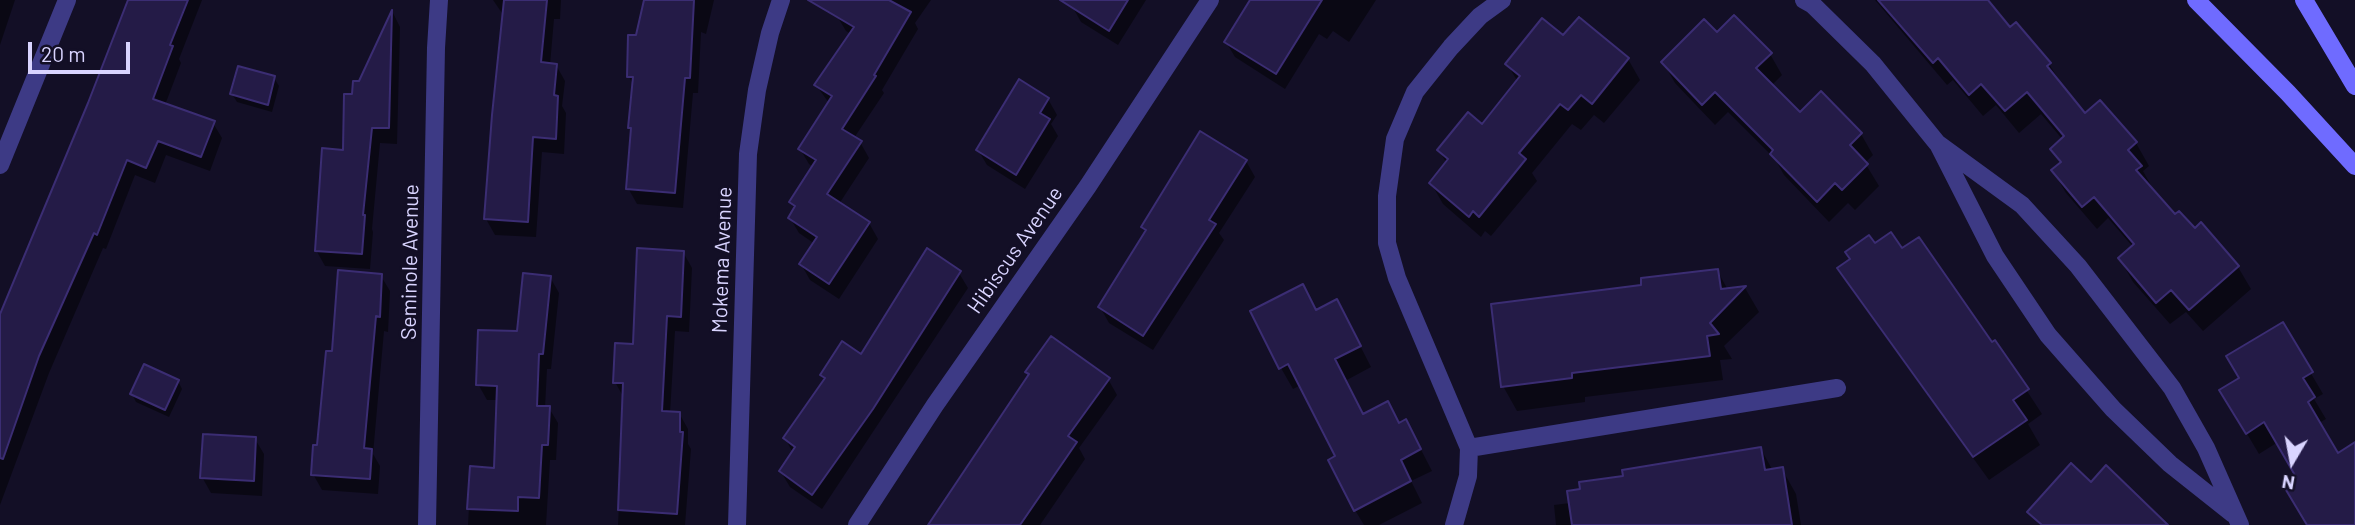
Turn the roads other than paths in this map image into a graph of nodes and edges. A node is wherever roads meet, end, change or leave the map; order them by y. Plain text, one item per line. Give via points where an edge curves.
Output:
1 (67, 0) edge
2 (439, 0) edge
3 (781, 0) edge
4 (1210, 0) edge
5 (1502, 0) edge
6 (1804, 0) edge
7 (2196, 0) edge
8 (2304, 0) edge
9 (2355, 86) edge
10 (1937, 143) junction
11 (0, 165) edge
12 (2355, 166) edge
13 (1837, 388) dead end
14 (1469, 448) junction
15 (2238, 520) edge
16 (427, 525) edge
17 (737, 525) edge
18 (857, 525) edge
19 (1454, 525) edge

1 - 11 street
2 - 16 street, Seminole Avenue
3 - 17 street, Mokema Avenue via 757,90 748,154
4 - 18 street, Hibiscus Avenue
5 - 14 street via 1480,16 1415,92 1395,139 1387,196 1387,243 1396,278
6 - 10 street via 1873,64
7 - 12 street
8 - 9 street
10 - 15 street via 1995,256 2048,335 2122,418
10 - 15 street via 2022,205 2078,266 2172,388 2206,448
13 - 14 street
14 - 19 street via 1468,476

